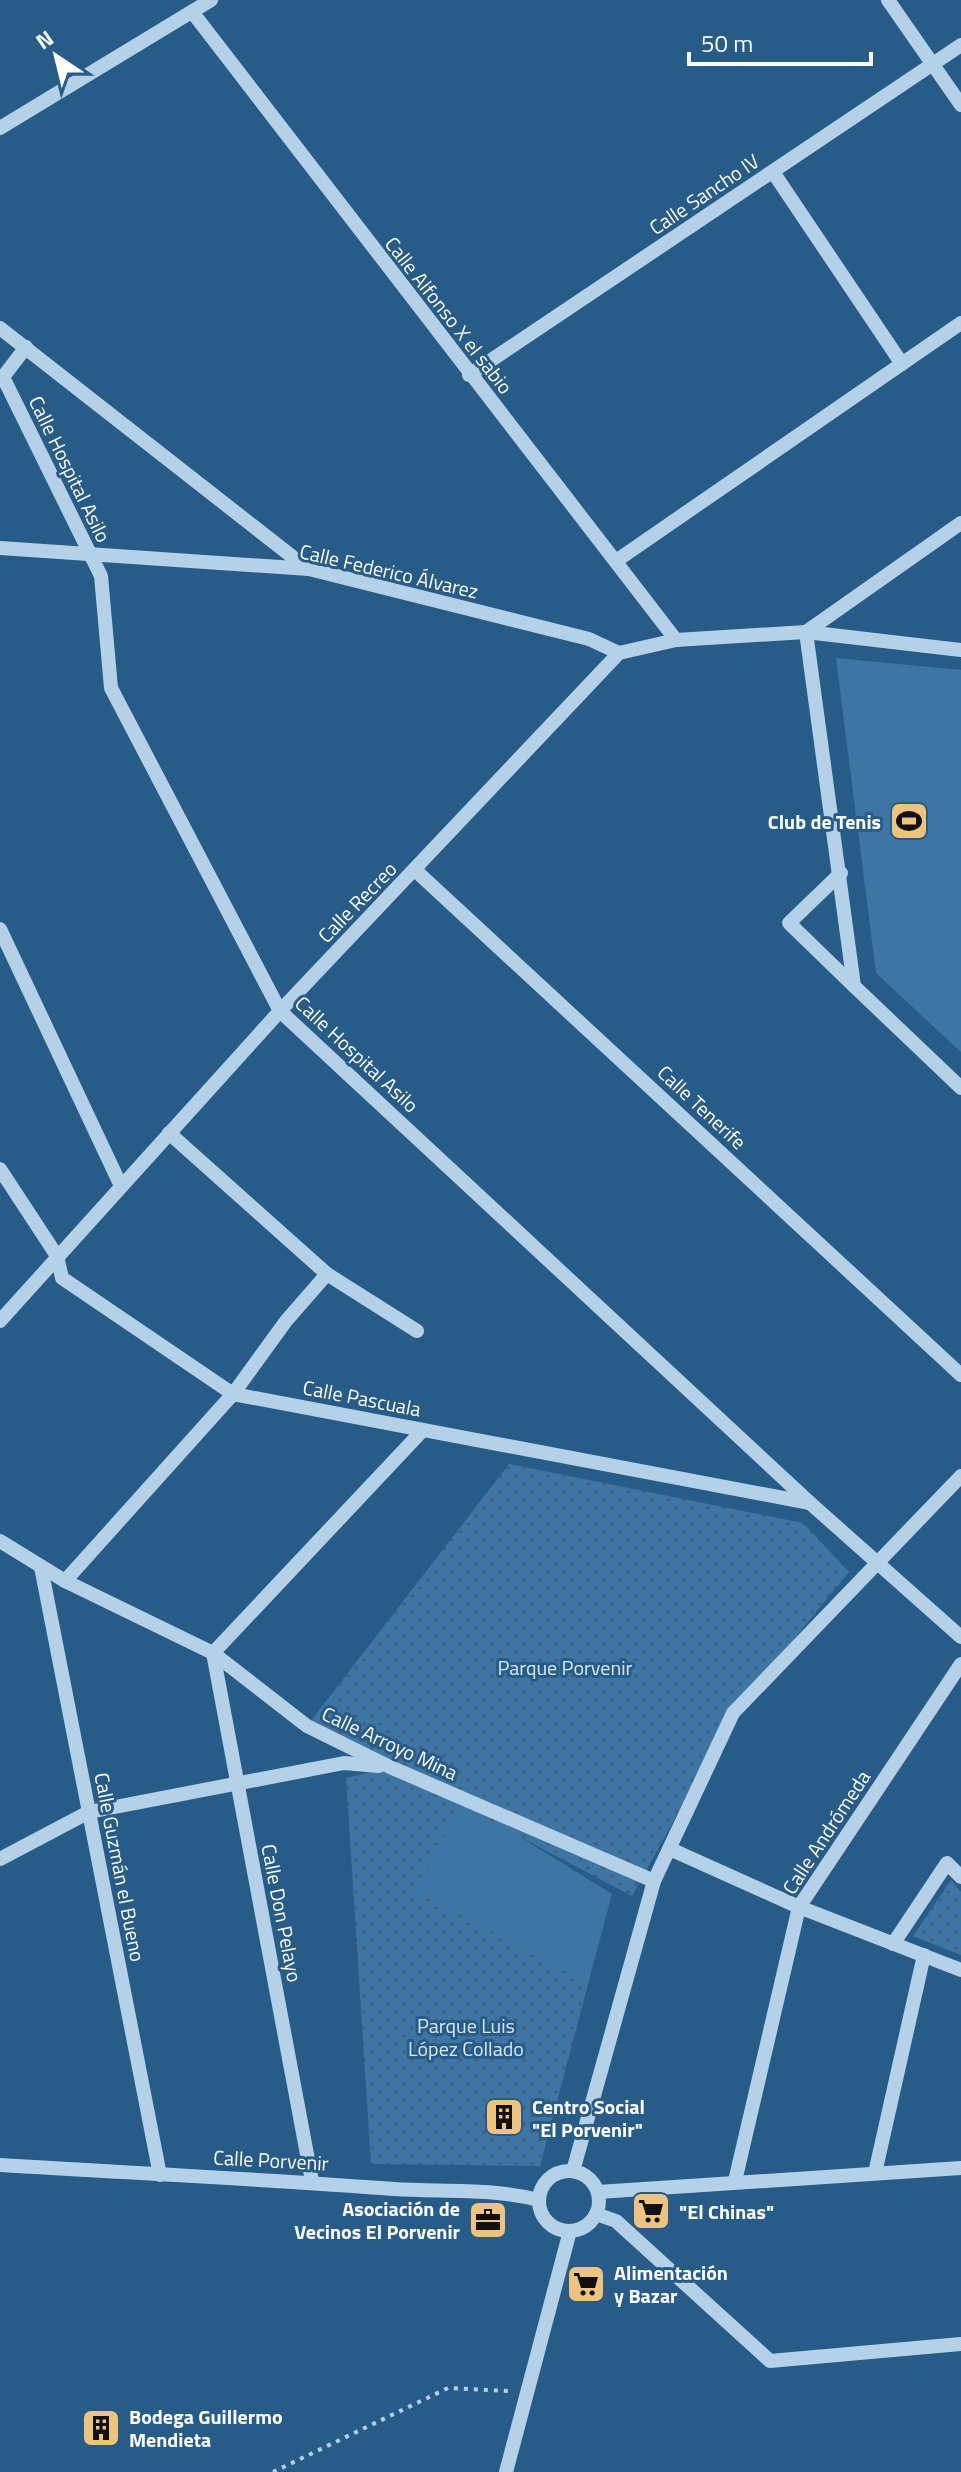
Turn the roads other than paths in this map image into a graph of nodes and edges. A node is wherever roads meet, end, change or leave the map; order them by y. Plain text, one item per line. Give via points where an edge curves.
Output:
1 (211, 0) edge
2 (888, 0) edge
3 (193, 13) junction
4 (961, 45) edge
5 (932, 65) junction
6 (961, 105) edge
7 (0, 128) edge
8 (773, 172) junction
9 (961, 323) edge
10 (0, 328) edge
11 (26, 347) junction
12 (902, 364) junction
13 (469, 375) junction
14 (961, 523) edge
15 (0, 548) edge
16 (88, 552) junction
17 (616, 561) junction
18 (309, 569) junction
19 (806, 632) junction
20 (676, 640) junction
21 (961, 650) edge
22 (619, 653) junction
23 (415, 870) junction
24 (841, 873) junction
25 (0, 929) edge
26 (854, 986) junction
27 (280, 1011) junction
28 (961, 1088) edge
29 (169, 1133) junction
30 (0, 1169) edge
31 (121, 1186) junction
32 (57, 1256) junction
33 (327, 1274) junction
34 (0, 1321) edge
35 (417, 1331) dead end
36 (961, 1375) edge
37 (233, 1394) junction
38 (423, 1430) junction
39 (961, 1476) edge
40 (810, 1503) junction
41 (0, 1541) edge
42 (875, 1562) junction
43 (41, 1567) junction
44 (65, 1581) junction
45 (961, 1637) edge
46 (213, 1653) junction
47 (961, 1664) edge
48 (390, 1767) junction
49 (237, 1784) junction
50 (89, 1812) junction
51 (670, 1849) junction
52 (0, 1859) edge
53 (961, 1877) edge
54 (654, 1881) junction
55 (799, 1907) junction
56 (893, 1944) junction
57 (924, 1955) junction
58 (961, 1970) edge
59 (0, 2165) edge
60 (961, 2168) edge
61 (573, 2171) junction
62 (875, 2173) junction
63 (160, 2175) junction
64 (312, 2181) junction
65 (735, 2181) junction
66 (598, 2192) junction
67 (539, 2200) junction
68 (596, 2214) junction
69 (570, 2231) junction
70 (961, 2344) edge
71 (506, 2472) edge

1 - 3 street
2 - 5 street
3 - 7 street
3 - 13 street, Calle Alfonso X el sabio
4 - 5 street, Calle Sancho IV
5 - 6 street
5 - 8 street, Calle Sancho IV
8 - 12 street
8 - 13 street, Calle Sancho IV
9 - 12 street
10 - 11 street
11 - 16 street, Calle Hospital Asilo via 3,377
11 - 18 street
12 - 17 street
13 - 17 street, Calle Alfonso X el sabio
14 - 19 street
15 - 16 street, Calle Federico Álvarez
16 - 18 street, Calle Federico Álvarez
16 - 27 street, Calle Hospital Asilo via 101,576 111,688
17 - 20 street, Calle Alfonso X el sabio
18 - 22 street, Calle Federico Álvarez via 589,639
19 - 20 street
19 - 21 street
19 - 24 street
20 - 22 street
22 - 23 street, Calle Recreo
23 - 27 street, Calle Recreo
23 - 36 street, Calle Tenerife
24 - 26 street
24 - 26 street via 789,923
25 - 31 street
26 - 28 street
27 - 29 street, Calle Recreo
27 - 40 street, Calle Hospital Asilo
29 - 31 street, Calle Recreo
29 - 33 street
30 - 32 street, Calle Pascuala
31 - 32 street, Calle Recreo
32 - 34 street, Calle Recreo
32 - 37 street, Calle Pascuala via 62,1278
33 - 35 street
33 - 37 street
37 - 38 street, Calle Pascuala
37 - 44 street
38 - 40 street, Calle Pascuala
38 - 46 street
39 - 42 street
40 - 42 street, Calle Hospital Asilo
41 - 43 street, Calle Arroyo Mina
42 - 45 street, Calle Hospital Asilo
42 - 51 street via 733,1713
43 - 44 street, Calle Arroyo Mina
43 - 50 street, Calle Guzmán el Bueno
44 - 46 street, Calle Arroyo Mina
46 - 48 street, Calle Arroyo Mina via 307,1726
46 - 49 street, Calle Don Pelayo
47 - 55 street, Calle Andrómeda
48 - 49 street via 344,1763
48 - 54 street, Calle Arroyo Mina
49 - 50 street
49 - 64 street, Calle Don Pelayo
50 - 52 street
50 - 63 street, Calle Guzmán el Bueno
51 - 54 street
51 - 55 street
53 - 56 street via 947,1863
54 - 61 street
55 - 56 street
55 - 65 street, Calle Andrómeda
56 - 57 street
57 - 58 street
57 - 62 street
59 - 63 street, Calle Porvenir
60 - 62 street
61 - 66 street via 583,2174
61 - 67 street via 546,2182
62 - 65 street
63 - 64 street, Calle Porvenir
64 - 67 street, Calle Porvenir via 508,2192
65 - 66 street
66 - 68 street
67 - 69 street via 548,2222
68 - 69 street via 589,2224
68 - 70 street via 616,2221 770,2361
69 - 71 street

